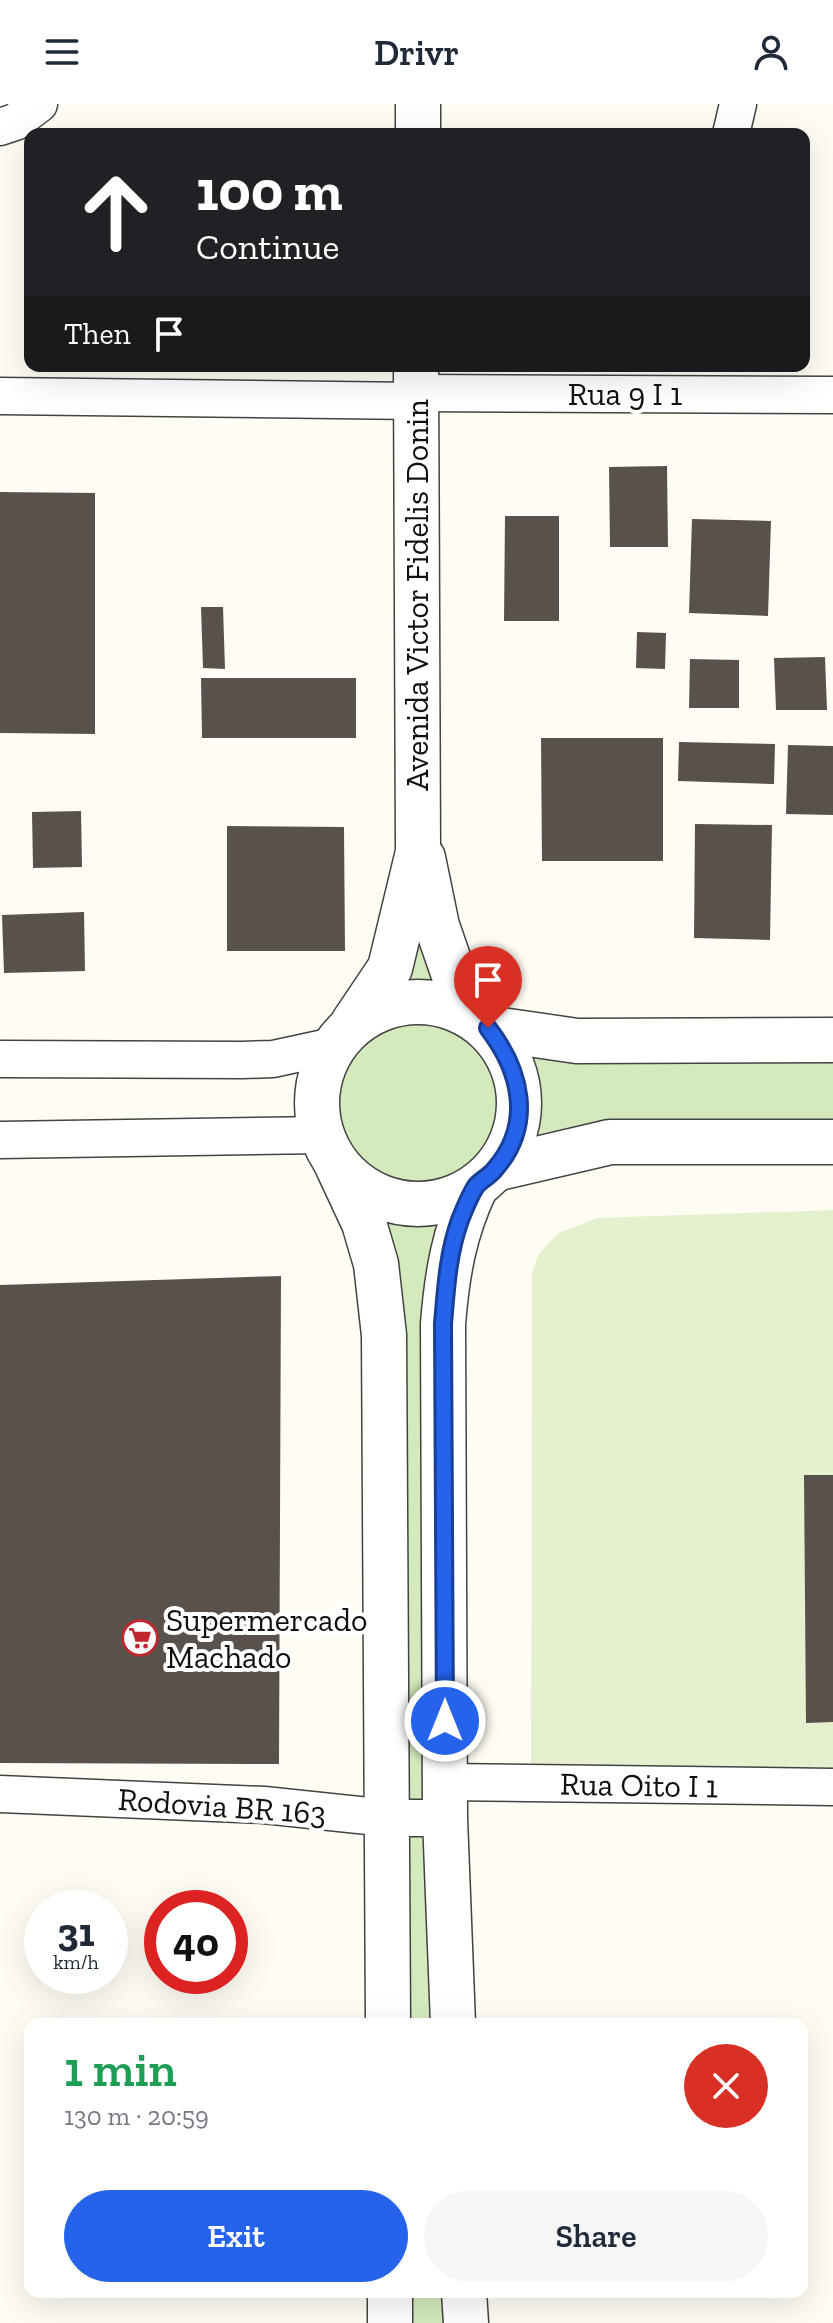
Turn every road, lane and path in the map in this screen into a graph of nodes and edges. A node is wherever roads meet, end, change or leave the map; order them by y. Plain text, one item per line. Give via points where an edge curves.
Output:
1 (39, 104) edge
2 (418, 104) edge
3 (738, 104) edge
4 (0, 127) edge
5 (418, 128) edge
6 (732, 128) edge
7 (697, 380) edge
8 (416, 386) edge
9 (833, 395) edge
10 (0, 396) edge
11 (418, 825) junction
12 (477, 1021) junction
13 (343, 1035) junction
14 (833, 1040) edge
15 (0, 1059) edge
16 (0, 1140) edge
17 (833, 1142) edge
18 (329, 1149) junction
19 (486, 1178) junction
20 (833, 1787) edge
21 (0, 1794) edge
22 (445, 1800) junction
23 (387, 1818) junction
24 (388, 2018) edge
25 (453, 2018) edge
26 (390, 2298) edge
27 (464, 2298) edge
28 (390, 2323) edge
29 (466, 2323) edge

1 - 4 street
2 - 5 street
3 - 6 street
7 - 8 street, Rua 9 I 1
7 - 9 street, Rua 9 I 1
8 - 10 street, Rua 9 I 1
8 - 11 street, Avenida Victor Fidelis Donin
11 - 12 street, Avenida Victor Fidelis Donin via 437,926
11 - 13 street, Avenida Victor Fidelis Donin via 418,852 390,968
12 - 13 street via 444,1004 408,1002 374,1011
12 - 14 street via 577,1041
12 - 19 street via 504,1049 519,1097 514,1135
13 - 15 street via 273,1059
13 - 18 street via 320,1074 316,1105
16 - 18 street
17 - 19 street via 610,1142
18 - 19 street via 354,1182 401,1203 440,1201
18 - 23 street via 364,1223 381,1297
19 - 22 street via 460,1219 447,1268 443,1324
20 - 22 street, Rua Oito I 1
21 - 23 street, Rodovia BR 163 via 264,1805
22 - 23 street, Rodovia BR 163
22 - 25 street
23 - 24 street
26 - 28 street
27 - 29 street

